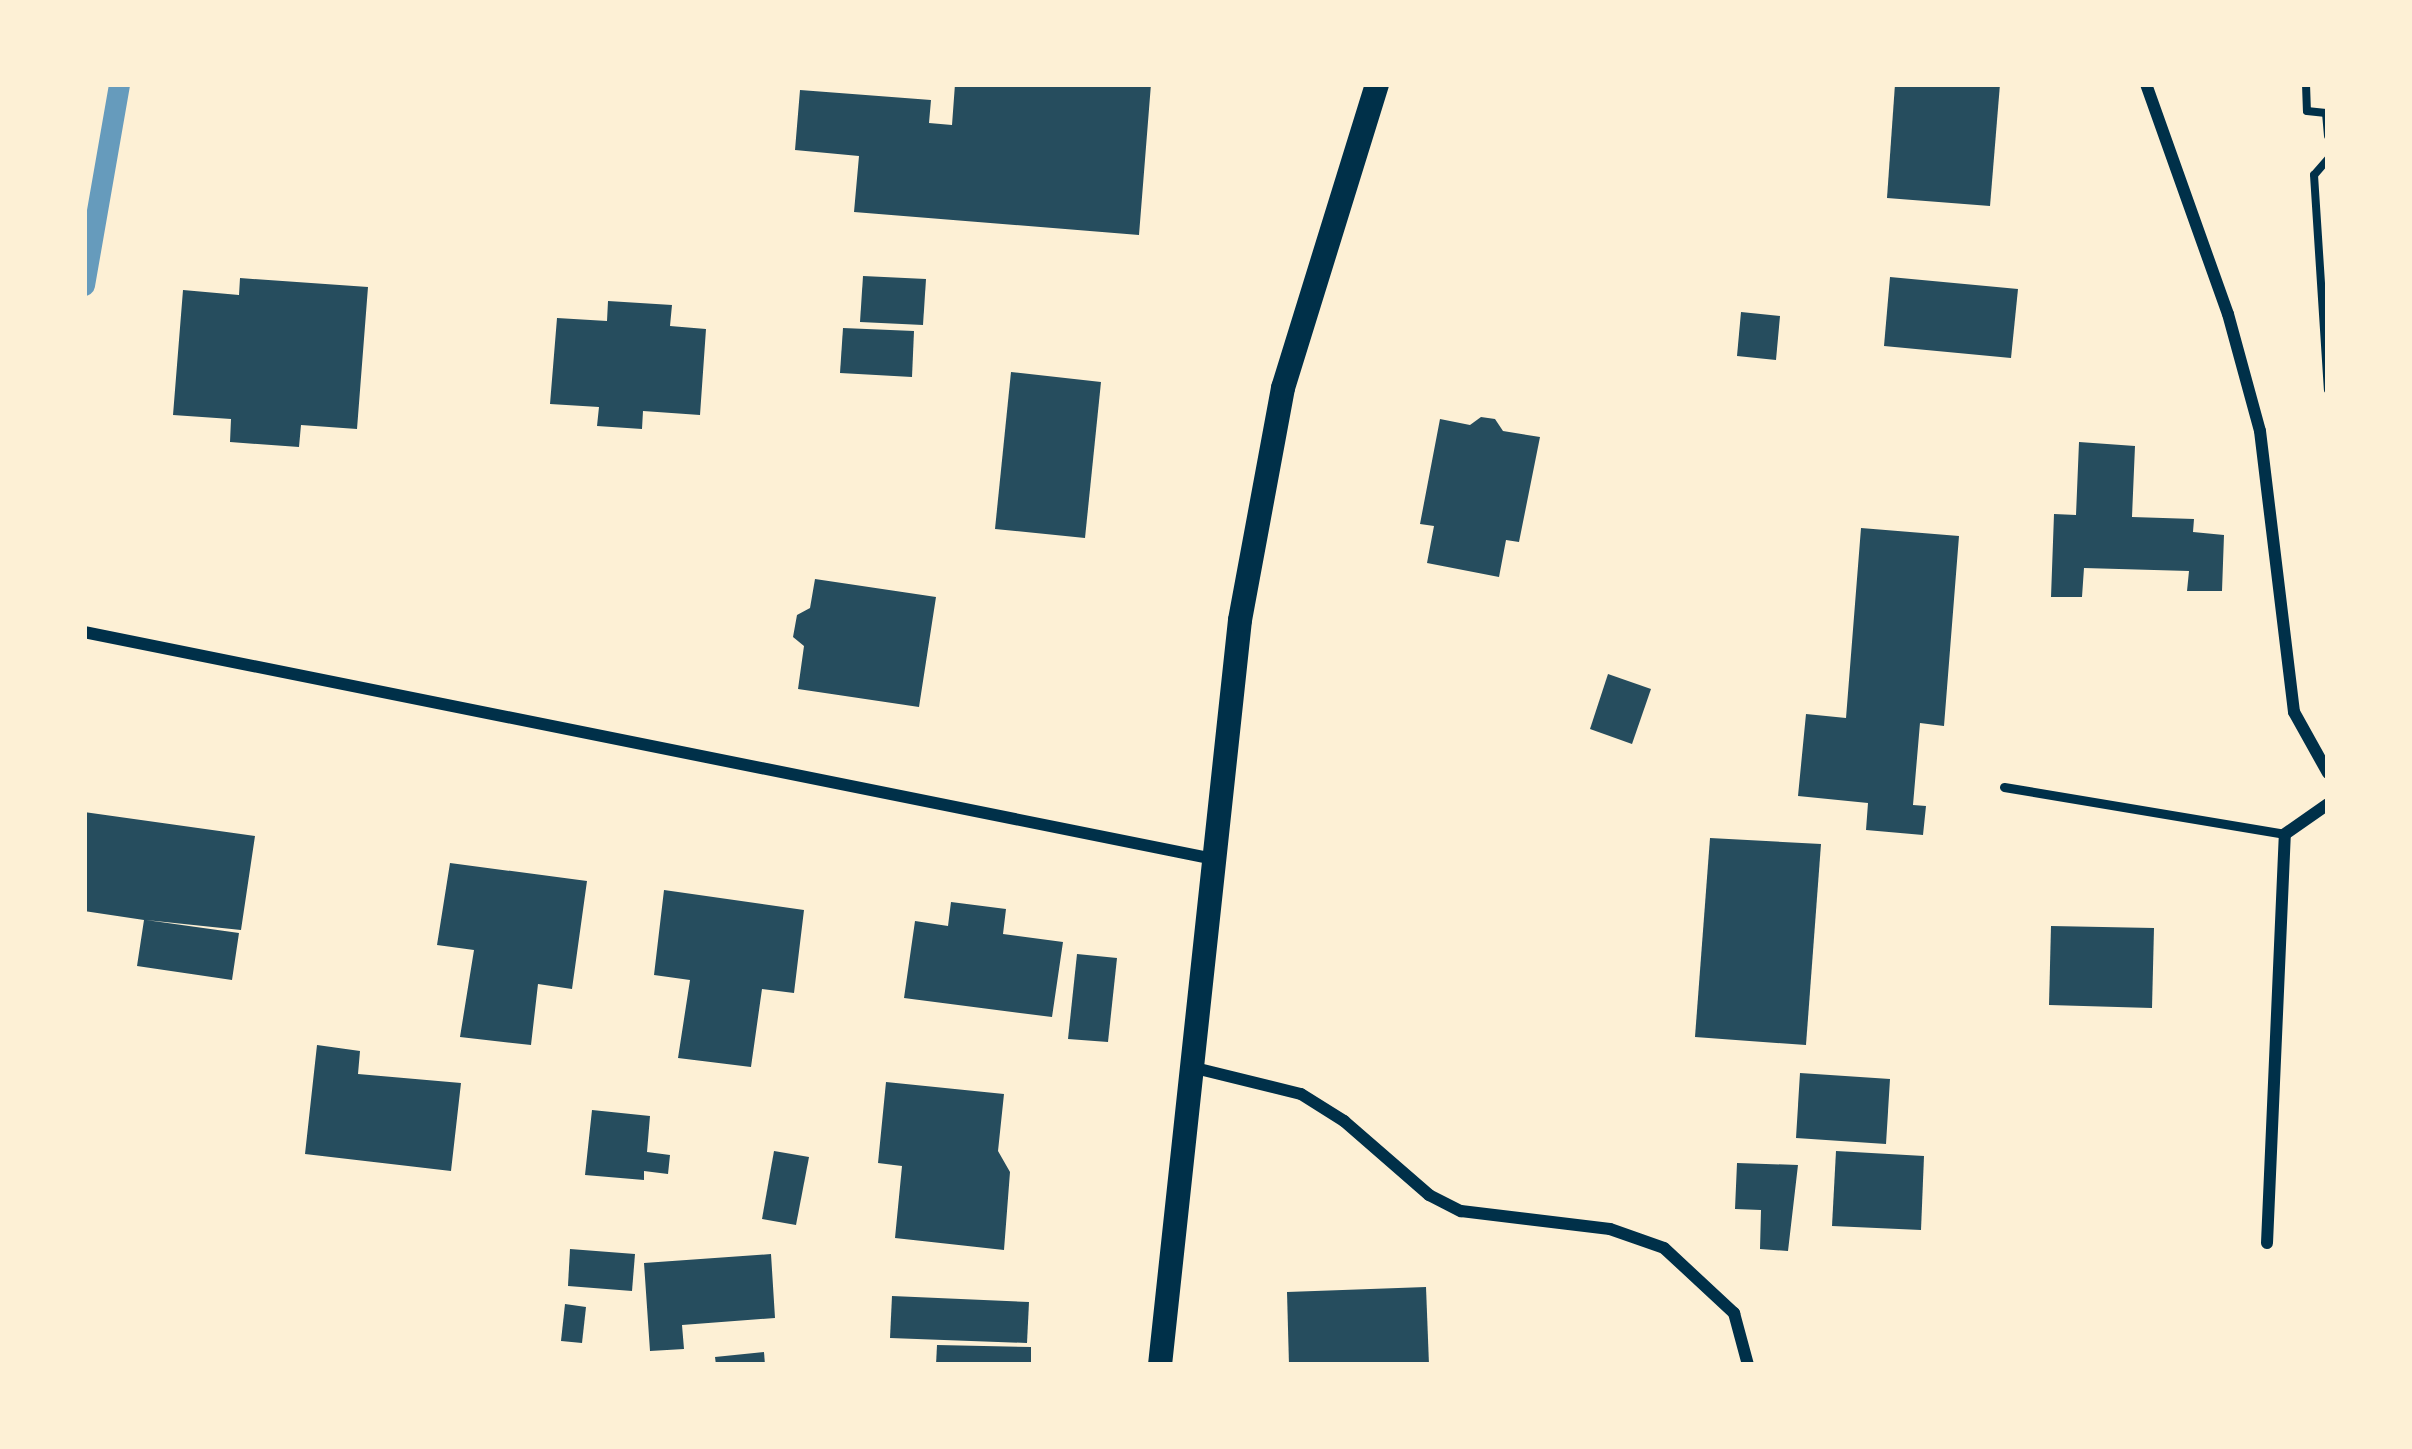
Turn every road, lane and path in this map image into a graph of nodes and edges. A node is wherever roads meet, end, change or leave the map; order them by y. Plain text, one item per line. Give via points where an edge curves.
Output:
1 (1377, 84) edge
2 (2146, 84) edge
3 (2306, 84) edge
4 (2327, 113) edge
5 (2328, 136) edge
6 (2328, 160) edge
7 (2328, 390) edge
8 (84, 632) edge
9 (2328, 773) edge
10 (2004, 787) dead end
11 (2328, 804) edge
12 (2285, 834) junction
13 (1215, 859) junction
14 (1190, 1066) junction
15 (2266, 1243) dead end
16 (1160, 1365) edge
17 (1748, 1365) edge

1 - 13 main road via 1283,388 1240,620
2 - 9 street via 2228,314 2260,431 2294,712
3 - 4 path via 2308,111
4 - 5 path
6 - 7 path via 2314,175
8 - 13 street
10 - 12 lane
11 - 12 street
12 - 15 street
13 - 14 main road
14 - 16 main road
14 - 17 street via 1301,1094 1429,1196 1461,1210 1610,1229 1664,1248 1734,1313

